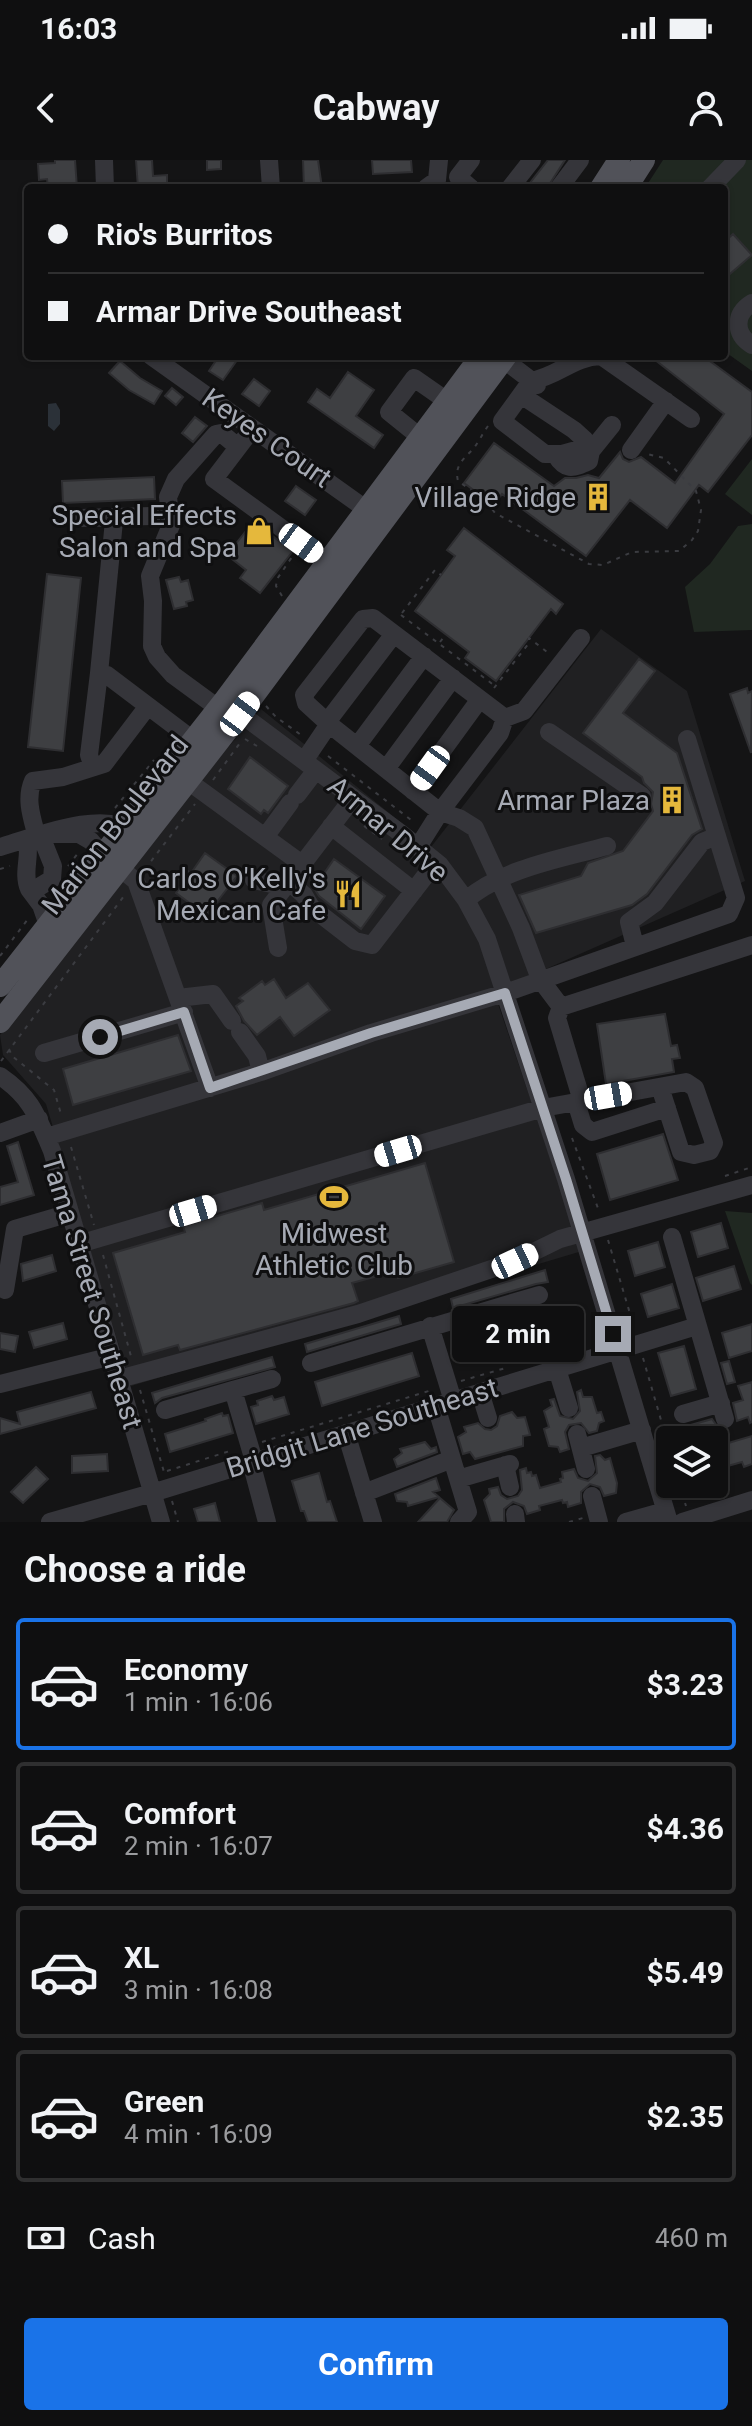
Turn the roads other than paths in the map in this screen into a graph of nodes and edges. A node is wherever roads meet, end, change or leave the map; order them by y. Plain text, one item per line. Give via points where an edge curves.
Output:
1 (104, 160) edge
2 (269, 160) edge
3 (439, 160) edge
4 (471, 160) edge
5 (532, 160) edge
6 (580, 160) edge
7 (644, 160) edge
8 (737, 160) edge
9 (615, 162) edge
10 (105, 184) edge
11 (271, 184) edge
12 (432, 184) edge
13 (466, 184) edge
14 (513, 184) edge
15 (562, 184) edge
16 (603, 184) edge
17 (629, 184) edge
18 (714, 184) edge
19 (752, 303) edge
20 (752, 345) edge
21 (157, 360) edge
22 (493, 360) edge
23 (494, 360) edge
24 (499, 360) edge
25 (578, 360) edge
26 (607, 360) edge
27 (530, 387) junction
28 (447, 401) junction
29 (666, 401) junction
30 (691, 419) dead end
31 (612, 425) dead end
32 (253, 428) junction
33 (420, 437) junction
34 (588, 446) junction
35 (238, 447) junction
36 (632, 448) road end
37 (374, 515) junction
38 (152, 516) dead end
39 (113, 517) junction
40 (81, 518) dead end
41 (328, 562) junction
42 (392, 632) junction
43 (581, 638) dead end
44 (424, 656) junction
45 (99, 673) junction
46 (453, 678) junction
47 (482, 700) junction
48 (148, 706) junction
49 (233, 714) junction
50 (505, 718) junction
51 (328, 723) junction
52 (549, 732) dead end
53 (687, 739) dead end
54 (193, 740) junction
55 (357, 746) junction
56 (310, 766) junction
57 (93, 767) junction
58 (386, 769) junction
59 (196, 787) junction
60 (413, 791) junction
61 (642, 796) dead end
62 (353, 798) junction
63 (440, 812) junction
64 (331, 826) junction
65 (134, 832) junction
66 (717, 836) junction
67 (38, 837) junction
68 (265, 837) junction
69 (607, 846) dead end
70 (0, 847) edge
71 (418, 847) junction
72 (436, 862) junction
73 (302, 864) junction
74 (132, 876) junction
75 (254, 880) dead end
76 (499, 880) junction
77 (287, 884) junction
78 (29, 889) junction
79 (414, 891) junction
80 (466, 900) junction
81 (48, 925) junction
82 (752, 945) edge
83 (635, 946) junction
84 (278, 948) dead end
85 (540, 979) junction
86 (0, 986) edge
87 (505, 993) junction
88 (181, 1005) junction
89 (561, 1007) junction
90 (0, 1022) edge
91 (44, 1053) dead end
92 (261, 1072) junction
93 (0, 1076) edge
94 (660, 1087) junction
95 (210, 1088) junction
96 (579, 1101) junction
97 (543, 1108) junction
98 (667, 1108) junction
99 (42, 1128) junction
100 (0, 1133) edge
101 (752, 1185) edge
102 (70, 1213) junction
103 (583, 1233) junction
104 (672, 1237) dead end
105 (79, 1244) junction
106 (5, 1290) dead end
107 (539, 1295) dead end
108 (430, 1326) junction
109 (697, 1326) junction
110 (618, 1350) junction
111 (112, 1356) junction
112 (311, 1363) dead end
113 (557, 1369) junction
114 (128, 1377) junction
115 (272, 1379) dead end
116 (0, 1384) edge
117 (233, 1390) junction
118 (480, 1392) junction
119 (446, 1397) junction
120 (569, 1408) dead end
121 (165, 1410) dead end
122 (683, 1414) dead end
123 (488, 1418) dead end
124 (642, 1430) junction
125 (346, 1433) junction
126 (251, 1456) junction
127 (452, 1459) junction
128 (586, 1469) dead end
129 (458, 1479) junction
130 (510, 1487) dead end
131 (364, 1493) junction
132 (154, 1498) junction
133 (752, 1500) edge
134 (667, 1516) edge
135 (686, 1521) edge
136 (50, 1522) edge
137 (161, 1522) edge
138 (267, 1522) edge
139 (373, 1522) edge
140 (459, 1522) edge
141 (626, 1522) edge

1 - 10 street
2 - 11 street
3 - 12 street via 437,180
4 - 13 street via 458,177
5 - 14 street
6 - 15 street
7 - 17 main road
8 - 18 street
9 - 16 main road
19 - 20 street via 738,322 741,337
21 - 32 street, Keyes Court
22 - 28 main road, Marion Boulevard
23 - 37 main road, Marion Boulevard
24 - 27 street
25 - 27 street
26 - 29 street
27 - 34 street
27 - 34 street via 502,421 545,454
28 - 33 main road, Marion Boulevard
28 - 33 street via 414,378 389,412
29 - 30 street
29 - 36 street
31 - 34 street
32 - 35 street
32 - 37 street, Keyes Court
33 - 37 main road, Marion Boulevard
35 - 41 street via 214,479
35 - 49 street, Armar Drive via 216,434 176,479 168,497 171,525 150,576 152,646 157,657 173,675
37 - 41 main road, Marion Boulevard
37 - 49 main road, Marion Boulevard
38 - 39 street
39 - 40 street
39 - 45 street
41 - 49 main road, Marion Boulevard
42 - 44 street
42 - 51 street
42 - 51 street via 373,618 363,619 304,695
43 - 50 street via 524,711
44 - 46 street
44 - 55 street
45 - 48 street
45 - 57 street via 89,755
46 - 47 street
46 - 58 street
47 - 50 street
47 - 60 street
48 - 54 street
48 - 57 street via 104,764
49 - 54 main road, Marion Boulevard
49 - 56 street, Armar Drive
49 - 59 main road, Marion Boulevard
50 - 63 street via 500,733
51 - 55 street
51 - 56 street
52 - 61 street
53 - 66 street
54 - 65 main road, Marion Boulevard
55 - 58 street
56 - 62 street, Armar Drive
56 - 68 street via 294,799
57 - 67 street via 33,781 29,807
58 - 60 street
59 - 65 main road, Marion Boulevard
59 - 68 street
60 - 63 street
62 - 64 street
62 - 71 street, Armar Drive
63 - 71 street
63 - 76 street via 475,828
64 - 73 street
64 - 79 street
65 - 67 street via 102,823 82,824
65 - 74 main road, Marion Boulevard
66 - 83 street via 702,842 655,903 629,922
66 - 83 street via 736,898 729,914
67 - 70 street
67 - 74 street via 79,834
67 - 78 street via 30,850
67 - 78 street via 53,866 52,879
68 - 73 street
69 - 76 street
71 - 72 street, Armar Drive
72 - 79 street
72 - 80 street, Armar Drive
73 - 77 street
74 - 81 main road, Marion Boulevard
74 - 88 street
74 - 90 main road, Marion Boulevard
75 - 77 street
76 - 80 street
76 - 85 street
77 - 79 street via 355,941 372,945
77 - 84 street via 271,905
78 - 81 street
80 - 87 street, Armar Drive via 487,939
81 - 86 main road, Marion Boulevard
82 - 89 street
83 - 85 street
85 - 87 street
85 - 89 street
87 - 92 street
87 - 97 street, Armar Drive
88 - 91 street
88 - 92 street via 213,994 257,1056
88 - 95 street
89 - 96 street via 557,1018
92 - 95 street
93 - 99 street, Tama Street Southeast via 33,1106
94 - 96 street
94 - 98 street
94 - 98 street via 686,1082 695,1088 714,1143 710,1151 681,1152
95 - 99 street via 66,1130
96 - 97 street
96 - 98 street via 583,1125 592,1132
97 - 103 street, Armar Drive
97 - 105 street
99 - 100 street
99 - 102 street, Tama Street Southeast
101 - 103 street
102 - 105 street, Tama Street Southeast
102 - 106 street via 15,1229
103 - 110 street, Armar Drive
103 - 114 street via 358,1314
104 - 109 street
105 - 111 street, Tama Street Southeast
107 - 108 street
108 - 112 street
108 - 119 street
109 - 110 street, Bridgit Lane Southeast
109 - 122 street via 723,1411
110 - 113 street, Bridgit Lane Southeast
110 - 124 street, Armar Drive
111 - 114 street, Tama Street Southeast
111 - 116 street
113 - 118 street, Bridgit Lane Southeast
113 - 120 street
114 - 132 street, Tama Street Southeast
115 - 117 street
117 - 121 street
117 - 126 street
118 - 119 street, Bridgit Lane Southeast
118 - 123 street
119 - 125 street, Bridgit Lane Southeast
119 - 127 street
124 - 128 street via 579,1441
124 - 134 street, Armar Drive
125 - 126 street, Bridgit Lane Southeast
125 - 131 street
126 - 132 street, Bridgit Lane Southeast
126 - 138 street
127 - 129 street
127 - 131 street
129 - 130 street via 508,1464
129 - 140 street via 468,1512
131 - 139 street
132 - 136 street, Bridgit Lane Southeast
132 - 137 street, Tama Street Southeast
133 - 135 street
134 - 141 street

